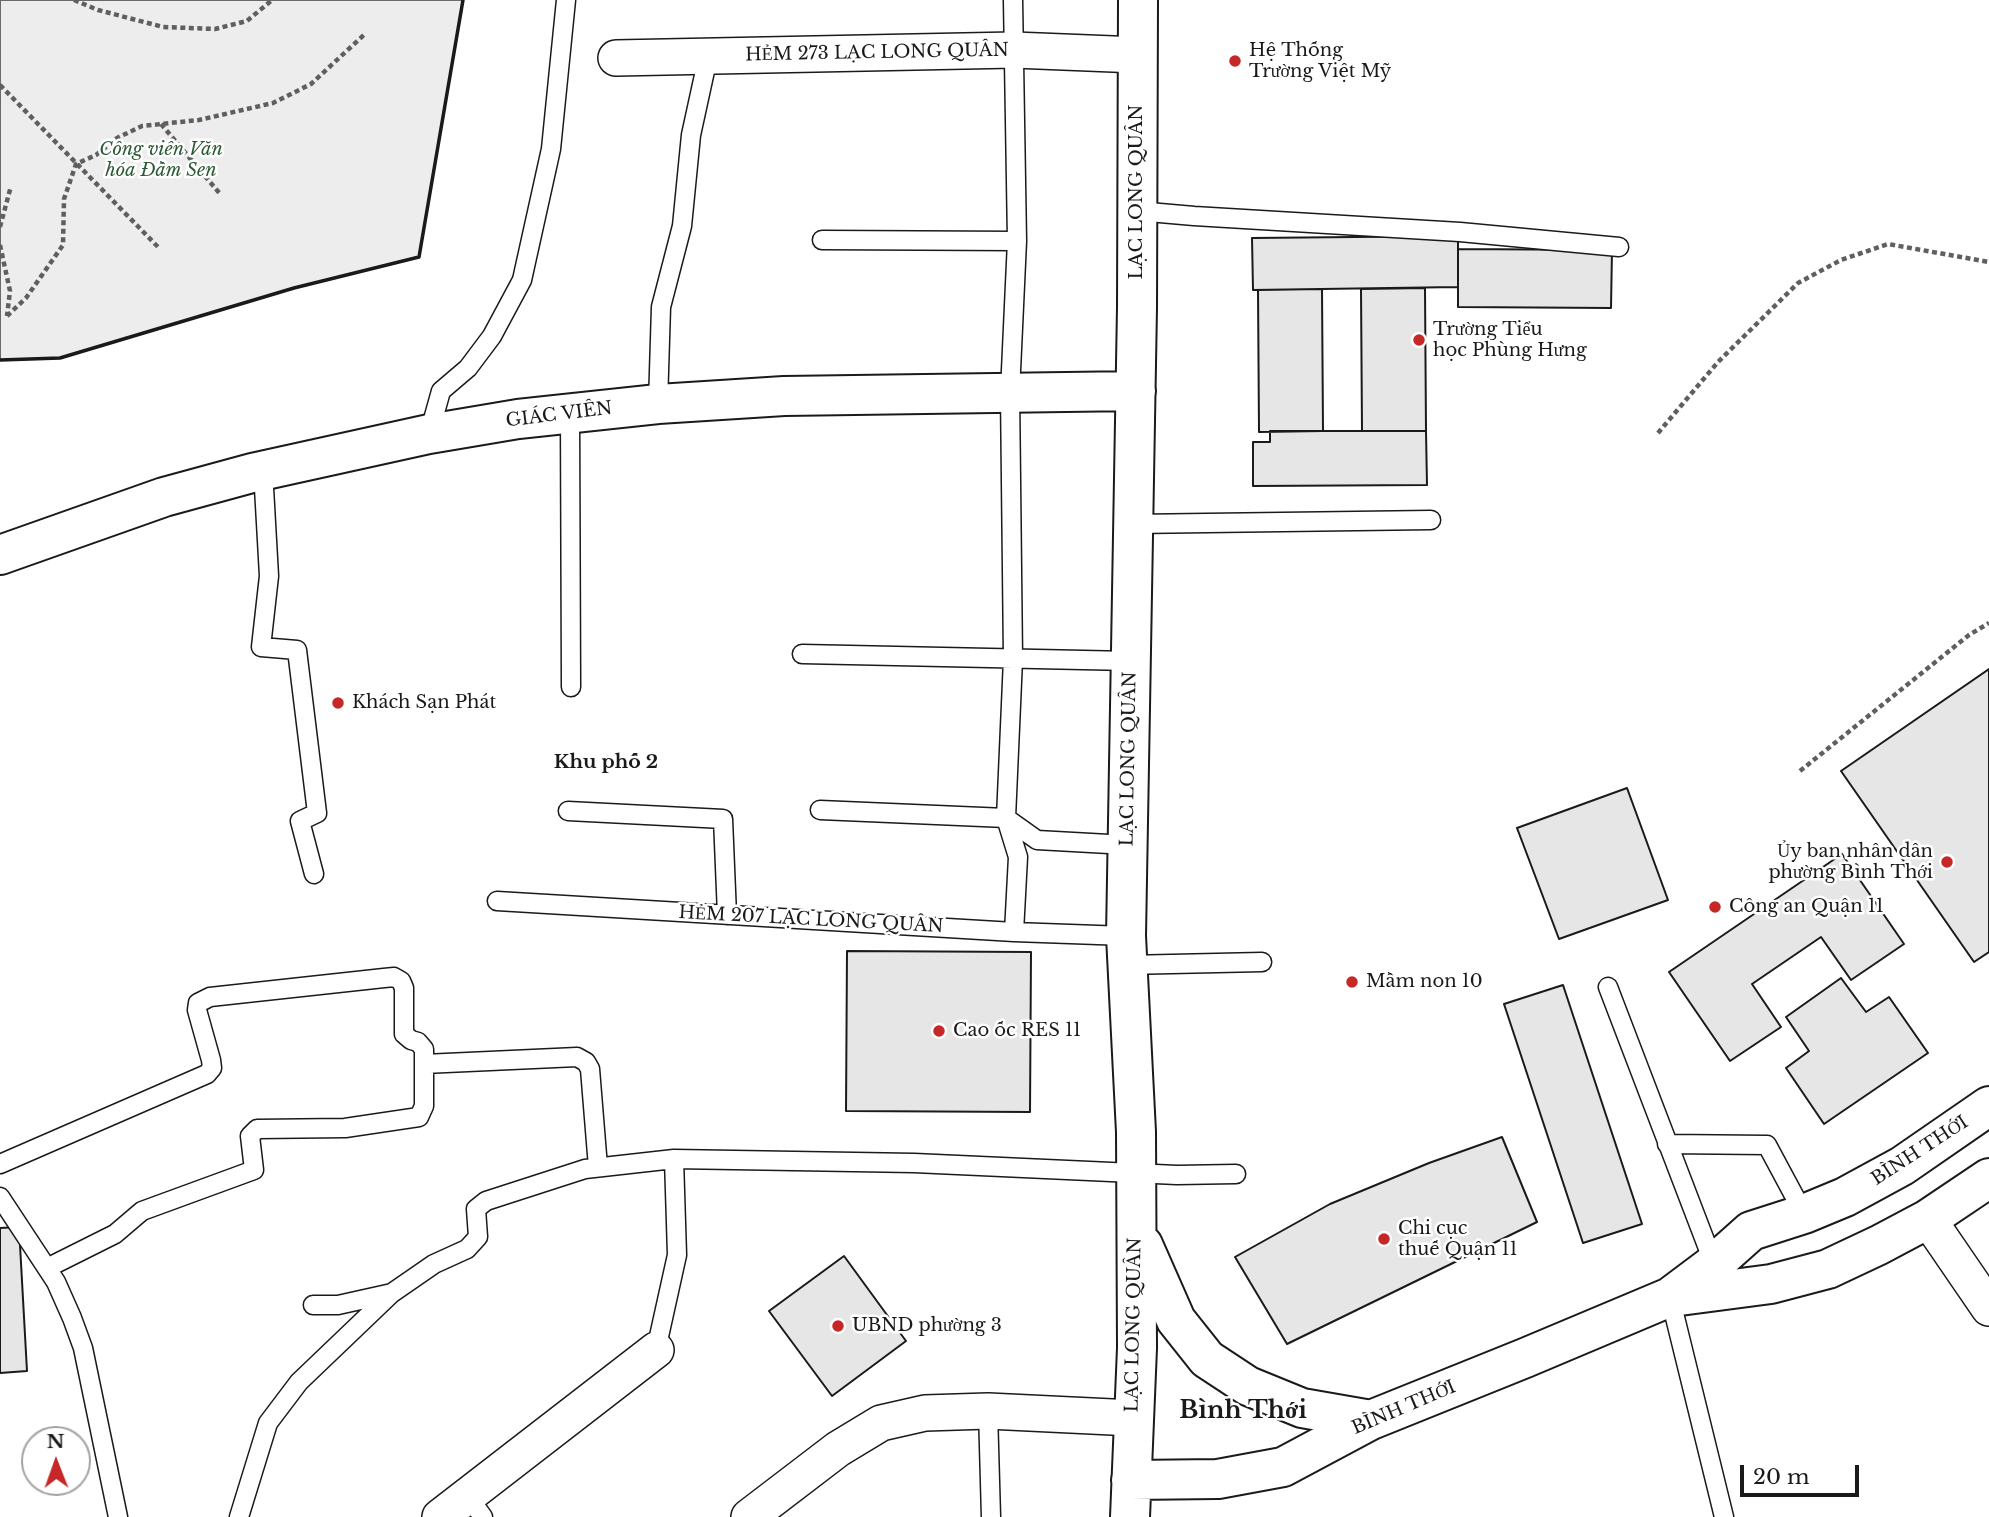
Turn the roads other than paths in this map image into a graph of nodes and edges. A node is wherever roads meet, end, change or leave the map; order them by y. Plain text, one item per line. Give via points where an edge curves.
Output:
1 (566, 0) edge
2 (1013, 0) edge
3 (1138, 0) edge
4 (1014, 50) junction
5 (1138, 55) junction
6 (708, 57) junction
7 (616, 58) dead end
8 (1137, 211) junction
9 (822, 240) dead end
10 (1017, 241) junction
11 (1619, 247) dead end
12 (1136, 391) junction
13 (1010, 392) junction
14 (658, 404) junction
15 (570, 413) junction
16 (429, 434) junction
17 (263, 470) junction
18 (1431, 520) dead end
19 (1133, 524) junction
20 (0, 555) edge
21 (802, 654) dead end
22 (1013, 659) junction
23 (1130, 661) junction
24 (571, 687) dead end
25 (820, 810) dead end
26 (568, 811) dead end
27 (1006, 818) junction
28 (1127, 845) junction
29 (314, 874) dead end
30 (496, 901) dead end
31 (727, 915) junction
32 (1014, 932) junction
33 (1126, 950) junction
34 (1262, 962) dead end
35 (1608, 987) dead end
36 (424, 1064) junction
37 (1989, 1107) edge
38 (1667, 1144) junction
39 (674, 1159) junction
40 (0, 1164) edge
41 (598, 1167) junction
42 (1136, 1173) junction
43 (1236, 1174) dead end
44 (1989, 1178) edge
45 (0, 1197) edge
46 (1804, 1214) junction
47 (1928, 1219) junction
48 (1136, 1230) junction
49 (1714, 1264) junction
50 (47, 1268) junction
51 (392, 1293) junction
52 (1670, 1297) junction
53 (313, 1305) dead end
54 (1989, 1308) edge
55 (656, 1350) joint
56 (988, 1411) junction
57 (1133, 1418) junction
58 (1371, 1420) junction
59 (1130, 1499) edge
60 (476, 1507) edge
61 (118, 1517) edge
62 (239, 1517) edge
63 (440, 1517) edge
64 (749, 1517) edge
65 (990, 1517) edge
66 (1724, 1517) edge

1 - 16 lane via 551,149 522,279 492,336 468,368 441,391
2 - 4 lane
3 - 5 main road, LẠC LONG QUÂN
4 - 5 street, HẺM 273 LẠC LONG QUÂN
4 - 6 street, HẺM 273 LẠC LONG QUÂN
4 - 10 lane
5 - 8 main road, LẠC LONG QUÂN
6 - 7 street, HẺM 273 LẠC LONG QUÂN
6 - 14 lane via 691,135 682,226 661,307
8 - 11 lane
8 - 12 main road, LẠC LONG QUÂN
9 - 10 lane
10 - 13 lane
12 - 13 main road, GIÁC VIÊN
12 - 19 main road, LẠC LONG QUÂN
13 - 14 main road, GIÁC VIÊN via 784,396
13 - 22 lane
14 - 15 main road, GIÁC VIÊN
15 - 16 main road, GIÁC VIÊN
15 - 24 lane
16 - 17 main road, GIÁC VIÊN
17 - 20 main road, GIÁC VIÊN via 164,497
17 - 29 lane via 269,576 261,647 297,650 317,813 300,821
18 - 19 lane
19 - 23 main road, LẠC LONG QUÂN
21 - 22 lane
22 - 23 lane
22 - 27 lane
23 - 28 main road, LẠC LONG QUÂN
25 - 27 lane
26 - 31 lane via 723,819
27 - 28 lane via 1037,840
27 - 32 lane via 1018,857
28 - 33 main road, LẠC LONG QUÂN
30 - 31 lane, HẺM 207 LẠC LONG QUÂN
31 - 32 lane, HẺM 207 LẠC LONG QUÂN
32 - 33 lane, HẺM 207 LẠC LONG QUÂN
33 - 34 lane, HẺM 207 LẠC LONG QUÂN
33 - 42 main road, LẠC LONG QUÂN
35 - 38 lane
36 - 40 lane via 424,1049 404,1034 404,988 394,977 210,997 198,1003 197,1010 211,1060 207,1074
36 - 41 lane via 577,1056 590,1069
36 - 50 lane via 425,1106 419,1117 345,1128 257,1129 250,1136 254,1170 142,1210 115,1234
37 - 46 main road, BÌNH THỚI via 1902,1166
38 - 46 lane via 1768,1145
38 - 49 lane
39 - 41 lane
39 - 42 lane
39 - 55 lane via 677,1255
41 - 51 lane via 486,1201 476,1209 478,1237 467,1249 434,1264
42 - 43 lane
42 - 48 main road, LẠC LONG QUÂN
44 - 47 main road, BÌNH THỚI
45 - 50 lane
46 - 49 main road, BÌNH THỚI via 1751,1231
47 - 52 main road, BÌNH THỚI via 1828,1269 1771,1284
47 - 54 street
48 - 57 main road, LẠC LONG QUÂN
48 - 58 main road via 1176,1320 1207,1359 1248,1386 1302,1408
49 - 52 main road, BÌNH THỚI
50 - 61 lane via 83,1348
51 - 53 lane via 338,1305
51 - 62 lane via 299,1382 268,1423
52 - 58 main road, BÌNH THỚI
52 - 66 lane
55 - 60 street
56 - 57 street
56 - 64 street via 925,1413 881,1423 838,1449
56 - 65 lane
57 - 59 main road, LẠC LONG QUÂN
58 - 59 main road, BÌNH THỚI via 1283,1467
60 - 63 street

